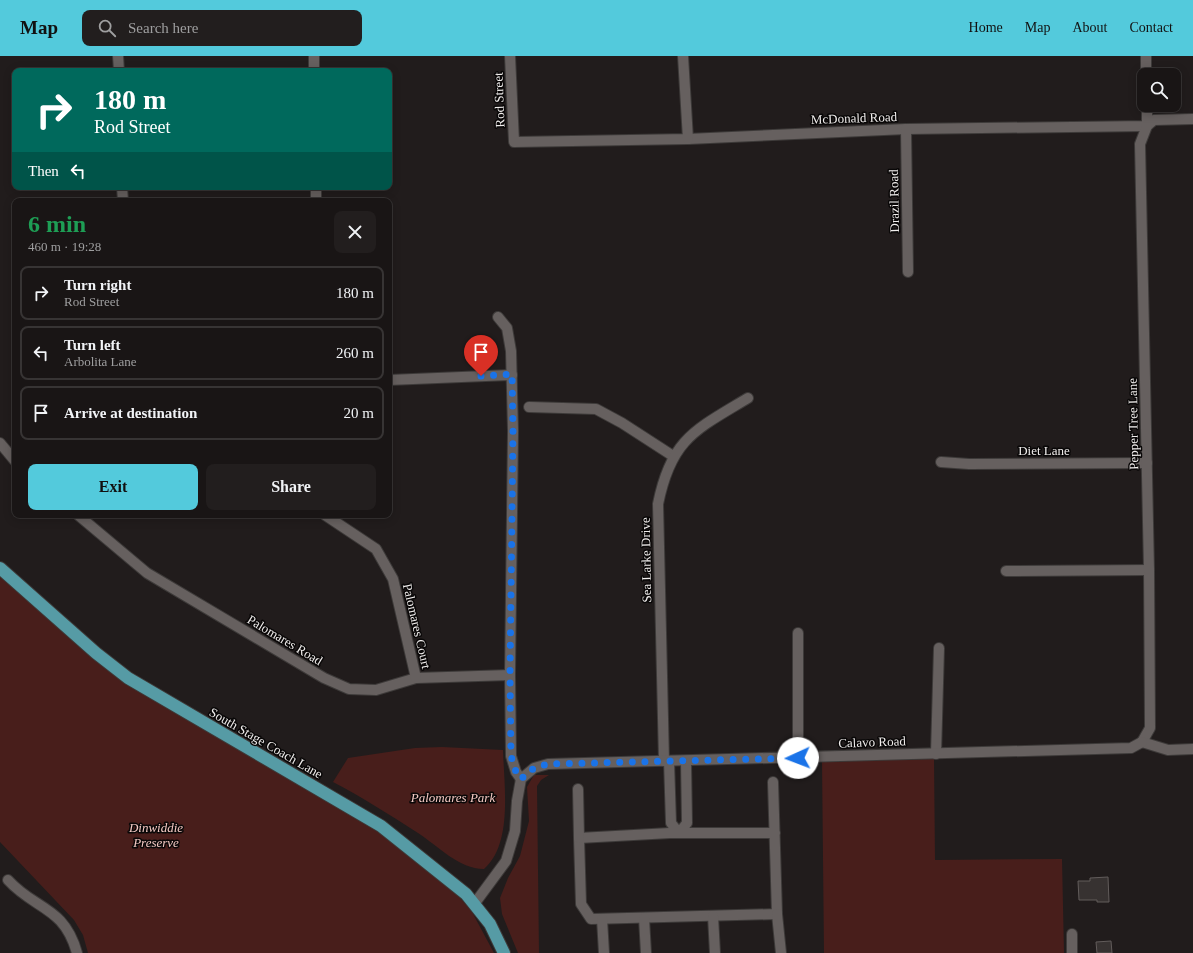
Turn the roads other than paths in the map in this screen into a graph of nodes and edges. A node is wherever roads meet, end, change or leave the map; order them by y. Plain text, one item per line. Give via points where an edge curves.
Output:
1 (118, 56) edge
2 (314, 56) edge
3 (510, 56) edge
4 (683, 56) edge
5 (1146, 56) edge
6 (118, 68) edge
7 (314, 68) edge
8 (1146, 68) edge
9 (1147, 112) edge
10 (1193, 119) edge
11 (1147, 126) junction
12 (906, 129) junction
13 (688, 140) junction
14 (514, 142) joint
15 (908, 272) dead end
16 (498, 317) dead end
17 (512, 374) junction
18 (392, 380) edge
19 (748, 398) dead end
20 (529, 407) dead end
21 (0, 443) edge
22 (673, 456) junction
23 (12, 457) edge
24 (941, 462) dead end
25 (1147, 463) junction
26 (82, 518) edge
27 (330, 518) edge
28 (0, 568) edge
29 (1149, 570) junction
30 (1006, 571) dead end
31 (798, 633) dead end
32 (939, 648) dead end
33 (510, 675) junction
34 (416, 678) junction
35 (1142, 742) junction
36 (1193, 749) edge
37 (936, 754) junction
38 (798, 758) junction
39 (666, 761) junction
40 (686, 761) junction
41 (521, 779) junction
42 (773, 782) dead end
43 (578, 790) dead end
44 (775, 832) junction
45 (679, 833) junction
46 (579, 838) junction
47 (8, 880) dead end
48 (474, 903) junction
49 (777, 914) junction
50 (713, 916) junction
51 (644, 918) junction
52 (602, 919) junction
53 (1072, 934) dead end
54 (78, 953) edge
55 (504, 953) edge
56 (604, 953) edge
57 (646, 953) edge
58 (715, 953) edge
59 (780, 953) edge
60 (1072, 953) edge

1 - 6 street
2 - 7 street
3 - 14 street, Rod Street
4 - 13 street
5 - 8 street
9 - 11 street, Pepper Tree Lane
10 - 11 street, McDonald Road via 1154,120
11 - 12 street, McDonald Road
11 - 25 street, Pepper Tree Lane via 1140,144
12 - 13 street, McDonald Road
12 - 15 street, Drazil Road
13 - 14 street, McDonald Road
16 - 17 street via 507,328 510,338
17 - 18 street
17 - 33 street
19 - 22 street, Sea Larke Drive via 696,430
20 - 22 street via 596,409
21 - 23 street
22 - 39 street, Sea Larke Drive via 658,504
24 - 25 street, Diet Lane
25 - 29 street, Pepper Tree Lane
26 - 34 street, Palomares Road via 147,573 324,678 349,689 376,690
27 - 34 street, Palomares Court via 376,549 393,578
28 - 48 main road, South Stage Coach Lane via 128,678 381,826
29 - 30 street
29 - 35 street, Pepper Tree Lane via 1150,728
31 - 38 street
32 - 37 street
33 - 34 street, Palomares Road
33 - 41 street via 511,756
35 - 36 street via 1168,750
35 - 37 street, Calavo Road via 1132,748
37 - 38 street, Calavo Road
38 - 40 street, Calavo Road
39 - 40 street, Calavo Road
39 - 41 street, Calavo Road via 548,764 534,768
39 - 45 street, Sea Larke Drive via 672,823
40 - 45 street via 687,823
41 - 48 street via 515,831 506,861
42 - 44 street
43 - 46 street
44 - 45 street
44 - 49 street
45 - 46 street
46 - 52 street via 580,904 591,919
47 - 54 street via 14,887 53,912 67,930
48 - 55 main road, South Stage Coach Lane via 490,924
49 - 50 street
49 - 59 street
50 - 51 street
50 - 58 street
51 - 52 street
51 - 57 street
52 - 56 street
53 - 60 street

